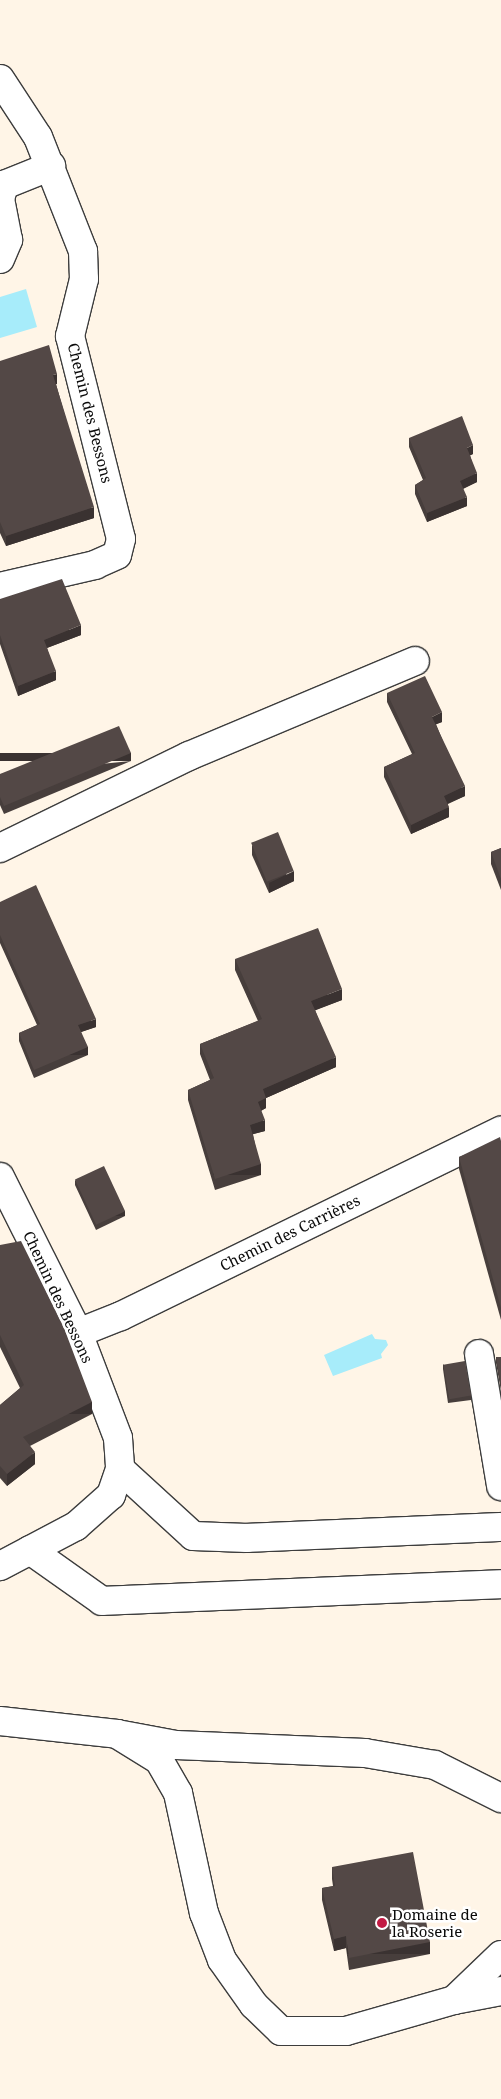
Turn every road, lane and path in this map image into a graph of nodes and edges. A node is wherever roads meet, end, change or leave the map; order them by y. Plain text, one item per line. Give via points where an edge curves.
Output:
1 (0, 79) edge
2 (51, 166) junction
3 (0, 259) edge
4 (0, 587) edge
5 (415, 661) dead end
6 (0, 848) edge
7 (501, 1131) edge
8 (0, 1177) edge
9 (78, 1333) junction
10 (479, 1354) dead end
11 (120, 1469) junction
12 (501, 1486) edge
13 (501, 1492) edge
14 (501, 1527) edge
15 (474, 1528) junction
16 (30, 1550) junction
17 (0, 1566) edge
18 (501, 1584) edge
19 (0, 1721) edge
20 (117, 1734) junction
21 (501, 1798) edge
22 (501, 1955) edge
23 (501, 1991) edge
24 (454, 2000) junction

1 - 2 street, Chemin des Bessons via 38,137
2 - 3 street via 4,185 0,199 8,240
2 - 4 street, Chemin des Bessons via 83,251 84,279 70,336 121,539 117,555 95,565
5 - 6 street via 189,756
7 - 9 street, Chemin des Carrières via 121,1316
8 - 9 street, Chemin des Bessons
9 - 11 street, Chemin des Bessons via 118,1438
10 - 12 street
11 - 15 street via 193,1536 247,1538
11 - 16 street, Chemin des Bessons via 111,1495 76,1526
13 - 15 street via 496,1515
14 - 15 street
16 - 17 street, Chemin des Bessons
16 - 18 street via 102,1600
19 - 20 street
20 - 21 street via 176,1745 365,1753 435,1765
20 - 24 street via 159,1760 178,1793 204,1913 222,1960 254,2006 281,2031 346,2030
22 - 24 street
23 - 24 street

